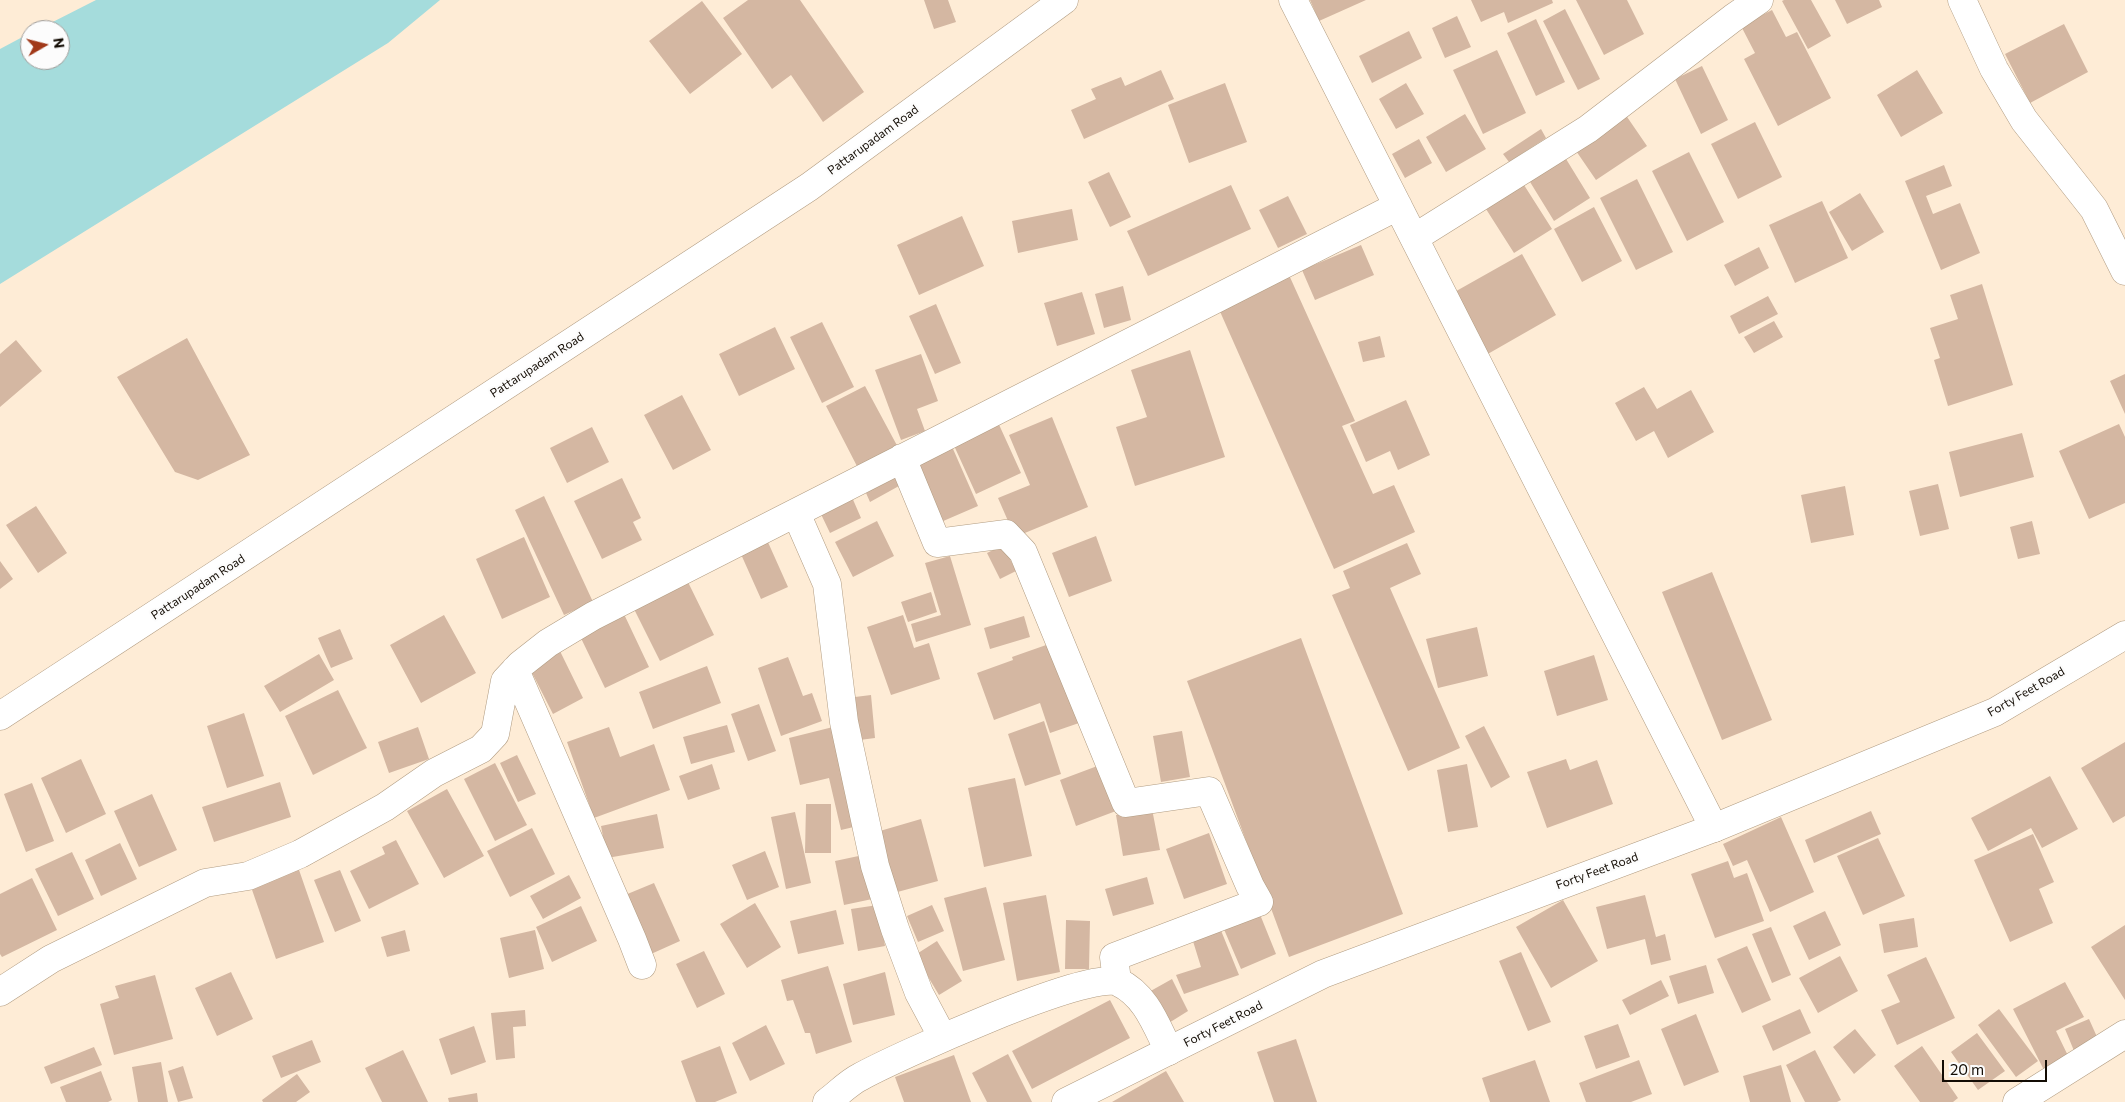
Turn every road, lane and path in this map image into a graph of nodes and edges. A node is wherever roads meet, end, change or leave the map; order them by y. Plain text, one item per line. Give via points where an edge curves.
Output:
1 (1064, 0) edge
2 (1293, 0) edge
3 (1760, 0) edge
4 (1962, 0) edge
5 (1728, 9) edge
6 (1398, 206) junction
7 (1414, 238) junction
8 (2125, 271) edge
9 (902, 458) junction
10 (796, 513) junction
11 (2125, 634) edge
12 (515, 670) junction
13 (0, 716) edge
14 (1714, 828) junction
15 (642, 965) dead end
16 (1117, 981) junction
17 (0, 992) edge
18 (2125, 1034) edge
19 (943, 1038) junction
20 (1170, 1051) junction
21 (827, 1102) edge
22 (1066, 1102) edge
23 (2017, 1102) edge

1 - 13 street, Pattarupadam Road via 809,187
2 - 6 street
3 - 5 street
4 - 8 street via 1994,68 2024,120 2094,209
5 - 7 street via 1588,129
6 - 7 street
6 - 9 street
7 - 14 street
9 - 10 street
9 - 16 street via 937,543 1006,534 1023,552 1126,803 1209,791 1259,902 1114,957
10 - 12 street via 593,616 548,642
10 - 19 street via 827,584 844,722 875,866 894,929 919,993
11 - 14 street, Forty Feet Road via 1995,712
12 - 15 street
12 - 17 street via 504,681 496,734 481,749 434,773 385,807 300,854 248,876 205,883 52,959
14 - 20 street, Forty Feet Road via 1322,974
16 - 19 street via 1090,984 1029,1001
16 - 20 street via 1142,998
18 - 23 street
19 - 21 street via 858,1078
20 - 22 street, Forty Feet Road

